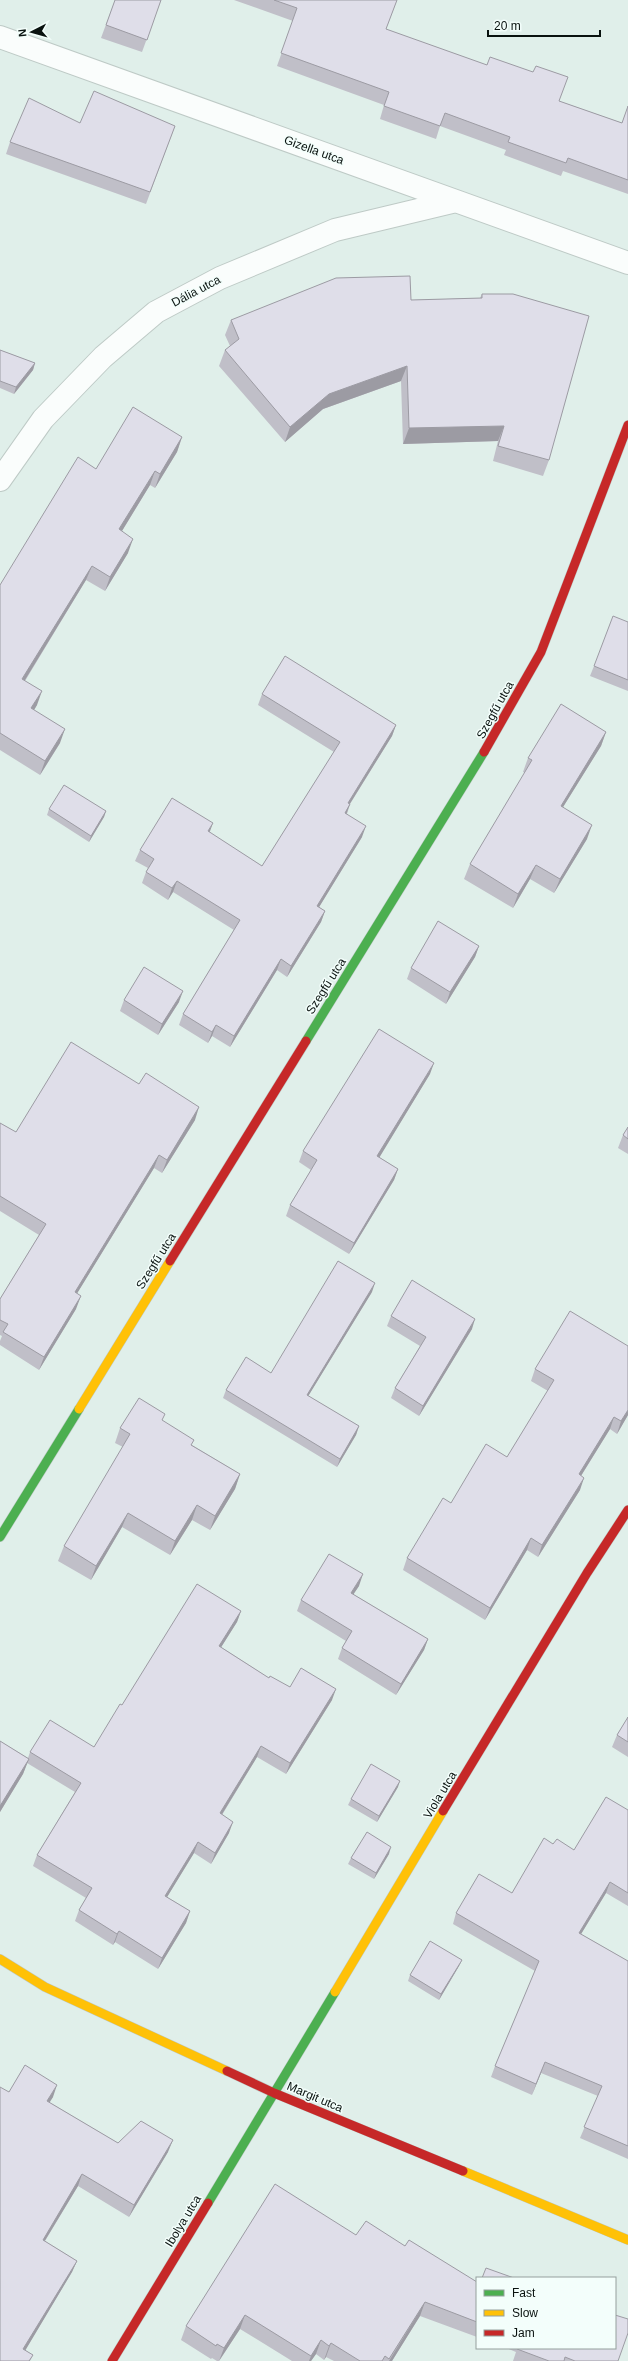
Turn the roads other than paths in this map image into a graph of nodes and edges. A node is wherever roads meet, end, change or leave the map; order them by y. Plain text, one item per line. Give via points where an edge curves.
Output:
1 (0, 37) edge
2 (456, 202) junction
3 (628, 263) edge
4 (628, 425) edge
5 (0, 480) edge
6 (628, 1510) edge
7 (0, 1536) edge
8 (0, 1959) edge
9 (274, 2093) junction
10 (628, 2240) edge
11 (112, 2361) edge

1 - 2 street, Gizella utca
2 - 3 street, Gizella utca
2 - 5 street, Dália utca via 335,230 220,278 156,312 103,357 43,419
4 - 7 street, Szegfű utca via 541,652 488,747
6 - 9 street, Viola utca via 587,1573
8 - 9 street, Margit utca via 45,1987
9 - 10 street, Margit utca
9 - 11 street, Ibolya utca

